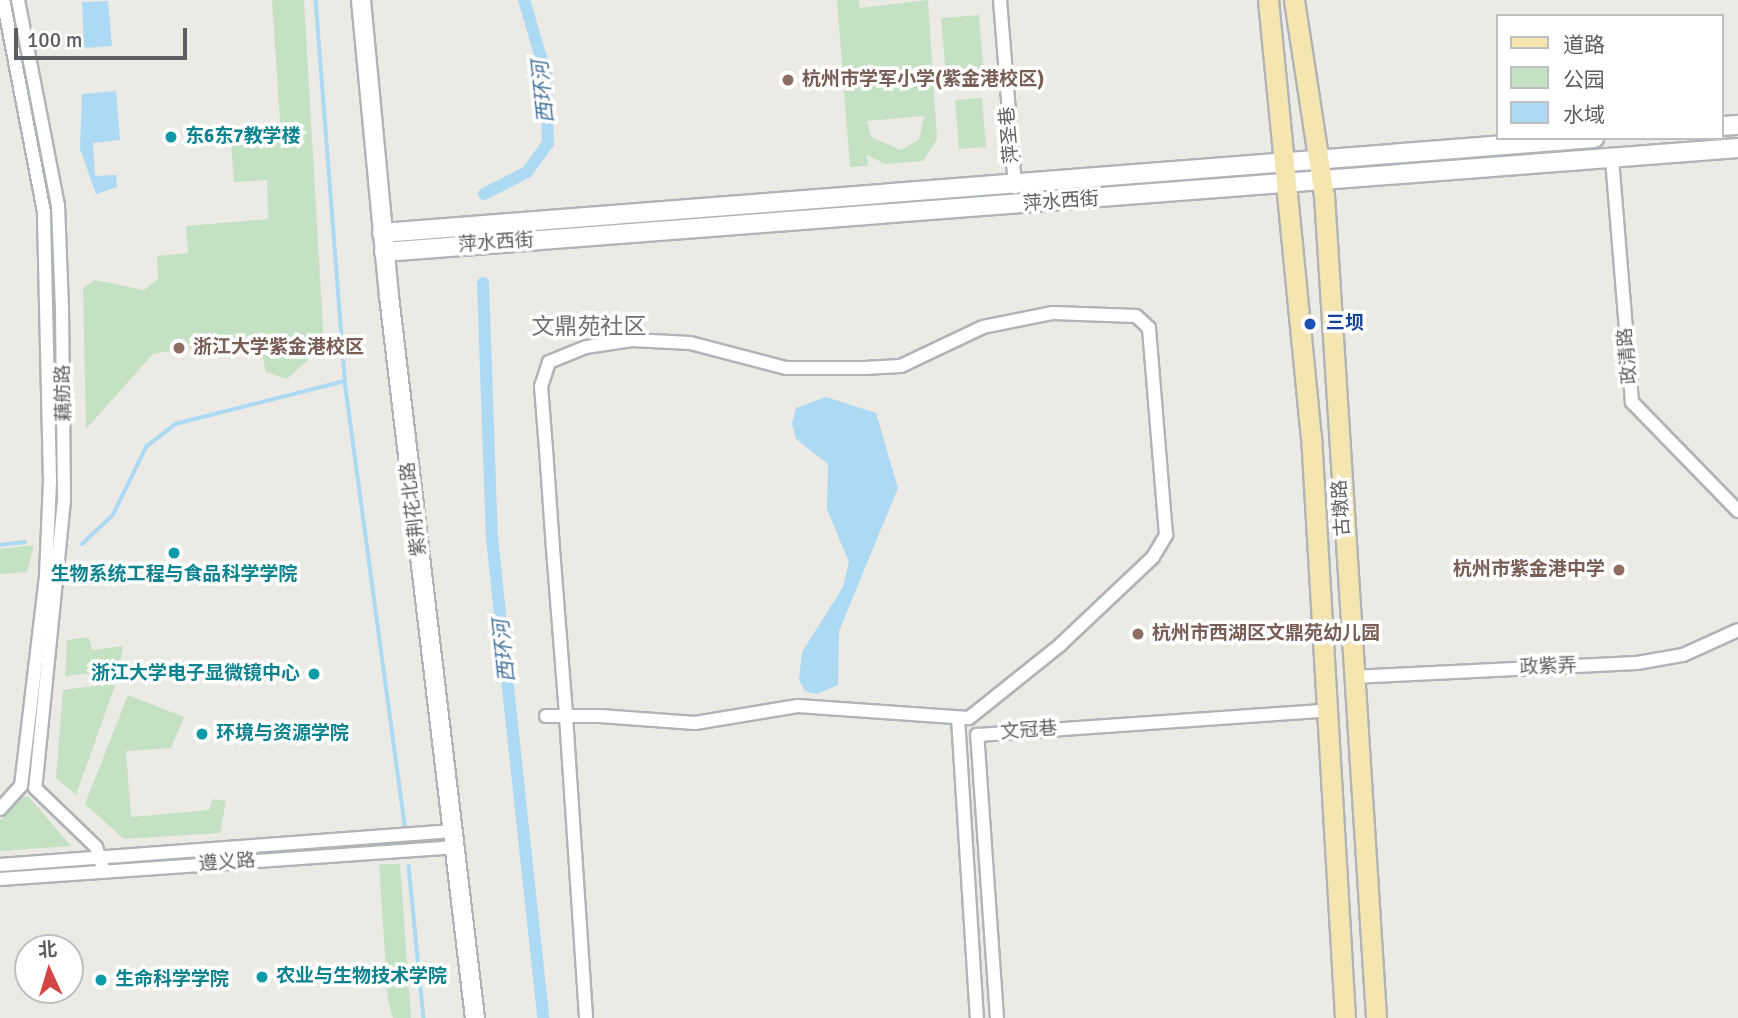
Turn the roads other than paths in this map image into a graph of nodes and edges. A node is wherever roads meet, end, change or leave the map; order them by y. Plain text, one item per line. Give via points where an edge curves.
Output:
1 (3, 0) edge
2 (18, 0) edge
3 (361, 0) edge
4 (1000, 0) edge
5 (1268, 0) edge
6 (1294, 0) edge
7 (1572, 140) edge
8 (1738, 148) edge
9 (1612, 159) junction
10 (1320, 163) junction
11 (1288, 166) junction
12 (1322, 185) junction
13 (1015, 187) junction
14 (1290, 187) junction
15 (382, 233) junction
16 (384, 252) junction
17 (1738, 511) edge
18 (1738, 630) edge
19 (1352, 677) junction
20 (1323, 711) junction
21 (546, 716) dead end
22 (566, 716) junction
23 (958, 718) junction
24 (28, 787) junction
25 (0, 809) edge
26 (454, 839) junction
27 (103, 858) junction
28 (0, 865) edge
29 (104, 872) junction
30 (0, 879) edge
31 (475, 1018) edge
32 (586, 1018) edge
33 (977, 1018) edge
34 (997, 1018) edge
35 (1345, 1018) edge
36 (1376, 1018) edge

1 - 24 street, 藕舫路 via 44,212 50,398 47,576
2 - 24 street, 藕舫路 via 58,205 62,308 63,513
3 - 15 main road, 紫荆花北路
4 - 13 street, 萍圣巷
5 - 11 main road, 古墩路
6 - 10 main road, 古墩路
7 - 10 main road, 萍水西街
8 - 9 main road, 萍水西街
9 - 12 main road, 萍水西街
9 - 17 street, 政清路 via 1632,402
10 - 11 main road, 萍水西街
10 - 12 main road, 古墩路
11 - 13 main road, 萍水西街
11 - 14 main road, 古墩路
12 - 14 main road, 萍水西街
12 - 19 main road, 古墩路
13 - 15 main road, 萍水西街
14 - 16 main road, 萍水西街
14 - 20 main road, 古墩路 via 1311,435
15 - 16 main road, 紫荆花北路
16 - 26 main road, 紫荆花北路
18 - 19 street, 政紫弄 via 1683,655 1637,663
19 - 36 main road, 古墩路
20 - 34 street, 文冠巷 via 976,735
20 - 35 main road, 古墩路
21 - 22 street
22 - 23 street via 695,723 798,706
22 - 23 street via 541,386 549,362 586,347 632,340 690,344 786,368 901,366 931,356 962,335 1012,320 1082,312 1136,316 1149,328 1166,535 1153,557 1060,645 969,718
22 - 32 street
23 - 33 street
24 - 25 street
24 - 27 street
26 - 27 street, 遵义路
26 - 29 street, 遵义路
26 - 31 main road, 紫荆花北路
27 - 28 street, 遵义路
27 - 29 street
29 - 30 street, 遵义路

